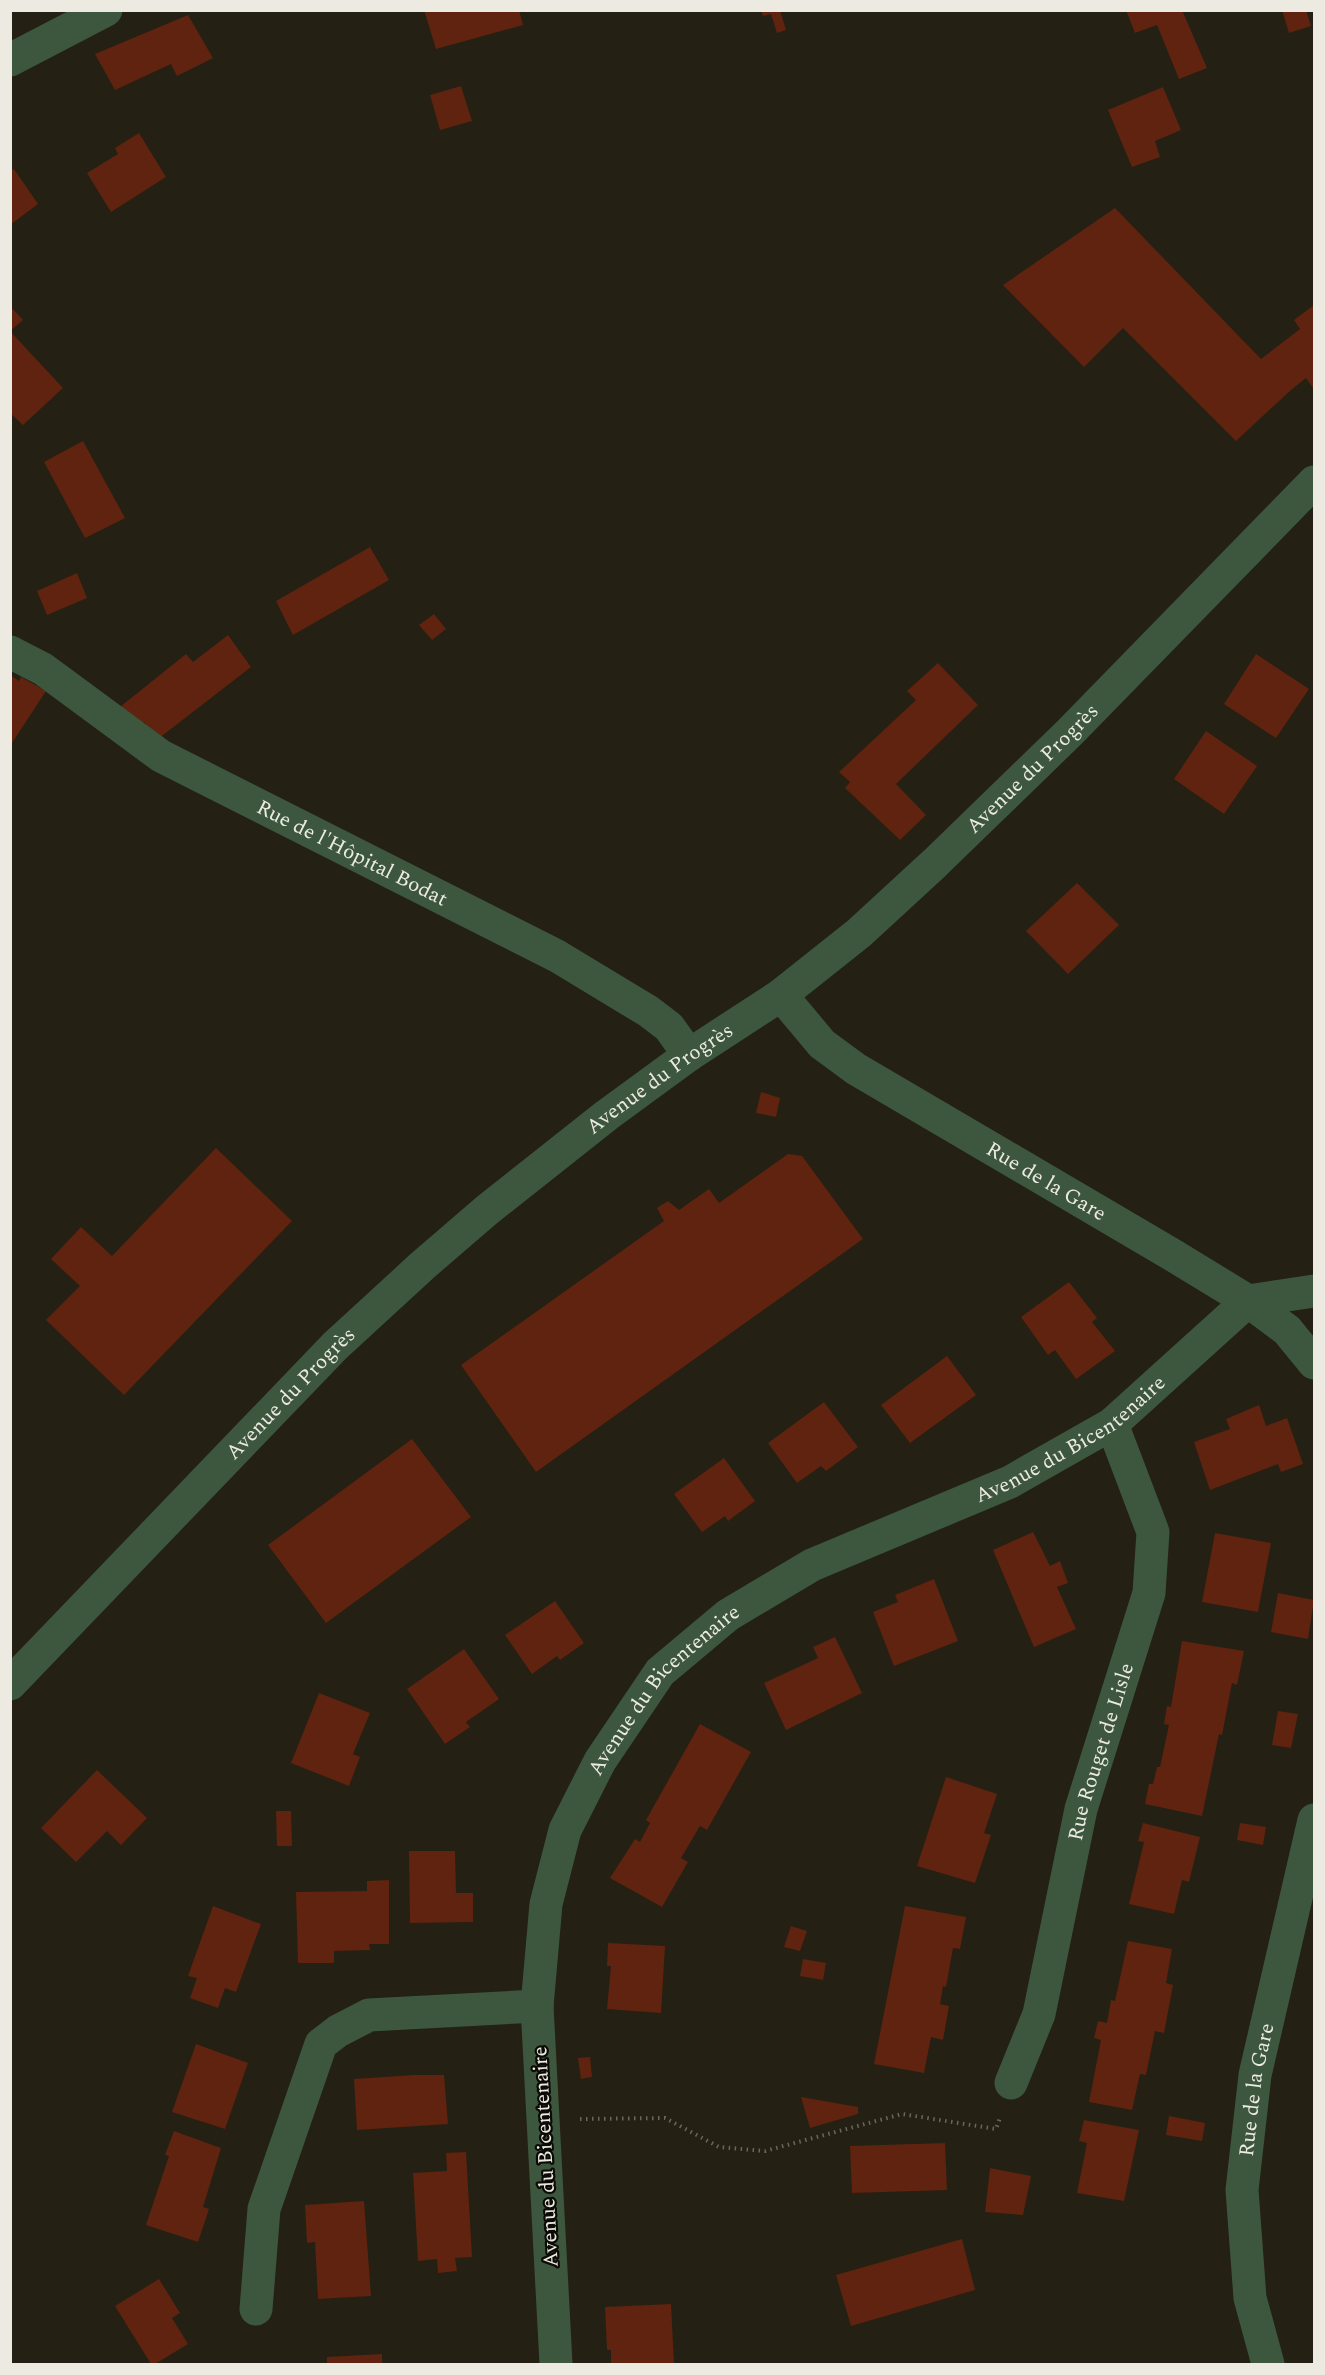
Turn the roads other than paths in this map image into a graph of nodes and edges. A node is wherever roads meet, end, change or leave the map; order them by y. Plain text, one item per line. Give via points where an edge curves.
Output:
1 (106, 10) edge
2 (10, 60) edge
3 (1314, 482) edge
4 (10, 652) edge
5 (781, 995) junction
6 (689, 1055) junction
7 (1314, 1291) edge
8 (1248, 1302) junction
9 (1314, 1363) edge
10 (1112, 1424) junction
11 (10, 1684) edge
12 (1314, 1820) edge
13 (537, 2006) junction
14 (1011, 2083) road end
15 (255, 2309) dead end
16 (556, 2364) edge
17 (1268, 2364) edge

1 - 2 street
3 - 5 street, Avenue du Progrès via 1070,732 935,863 859,933
4 - 6 street, Rue de l'Hôpital Bodat via 43,669 161,756 567,962 669,1027
5 - 6 street, Avenue du Progrès
5 - 8 street, Rue de la Gare via 822,1044 856,1069
6 - 11 street, Avenue du Progrès via 486,1210 404,1282 335,1346
7 - 8 street
8 - 9 street, Rue de la Gare via 1287,1330
8 - 10 street, Avenue du Bicentenaire
10 - 13 street, Avenue du Bicentenaire via 1010,1482 812,1565 728,1615 660,1672 600,1761 565,1830 546,1904
10 - 14 street, Rue Rouget de Lisle via 1152,1532 1149,1593 1081,1809 1039,2014
12 - 17 street, Rue de la Gare via 1255,2075 1242,2190 1250,2298
13 - 15 street via 369,2015 321,2044 264,2209
13 - 16 street, Avenue du Bicentenaire

